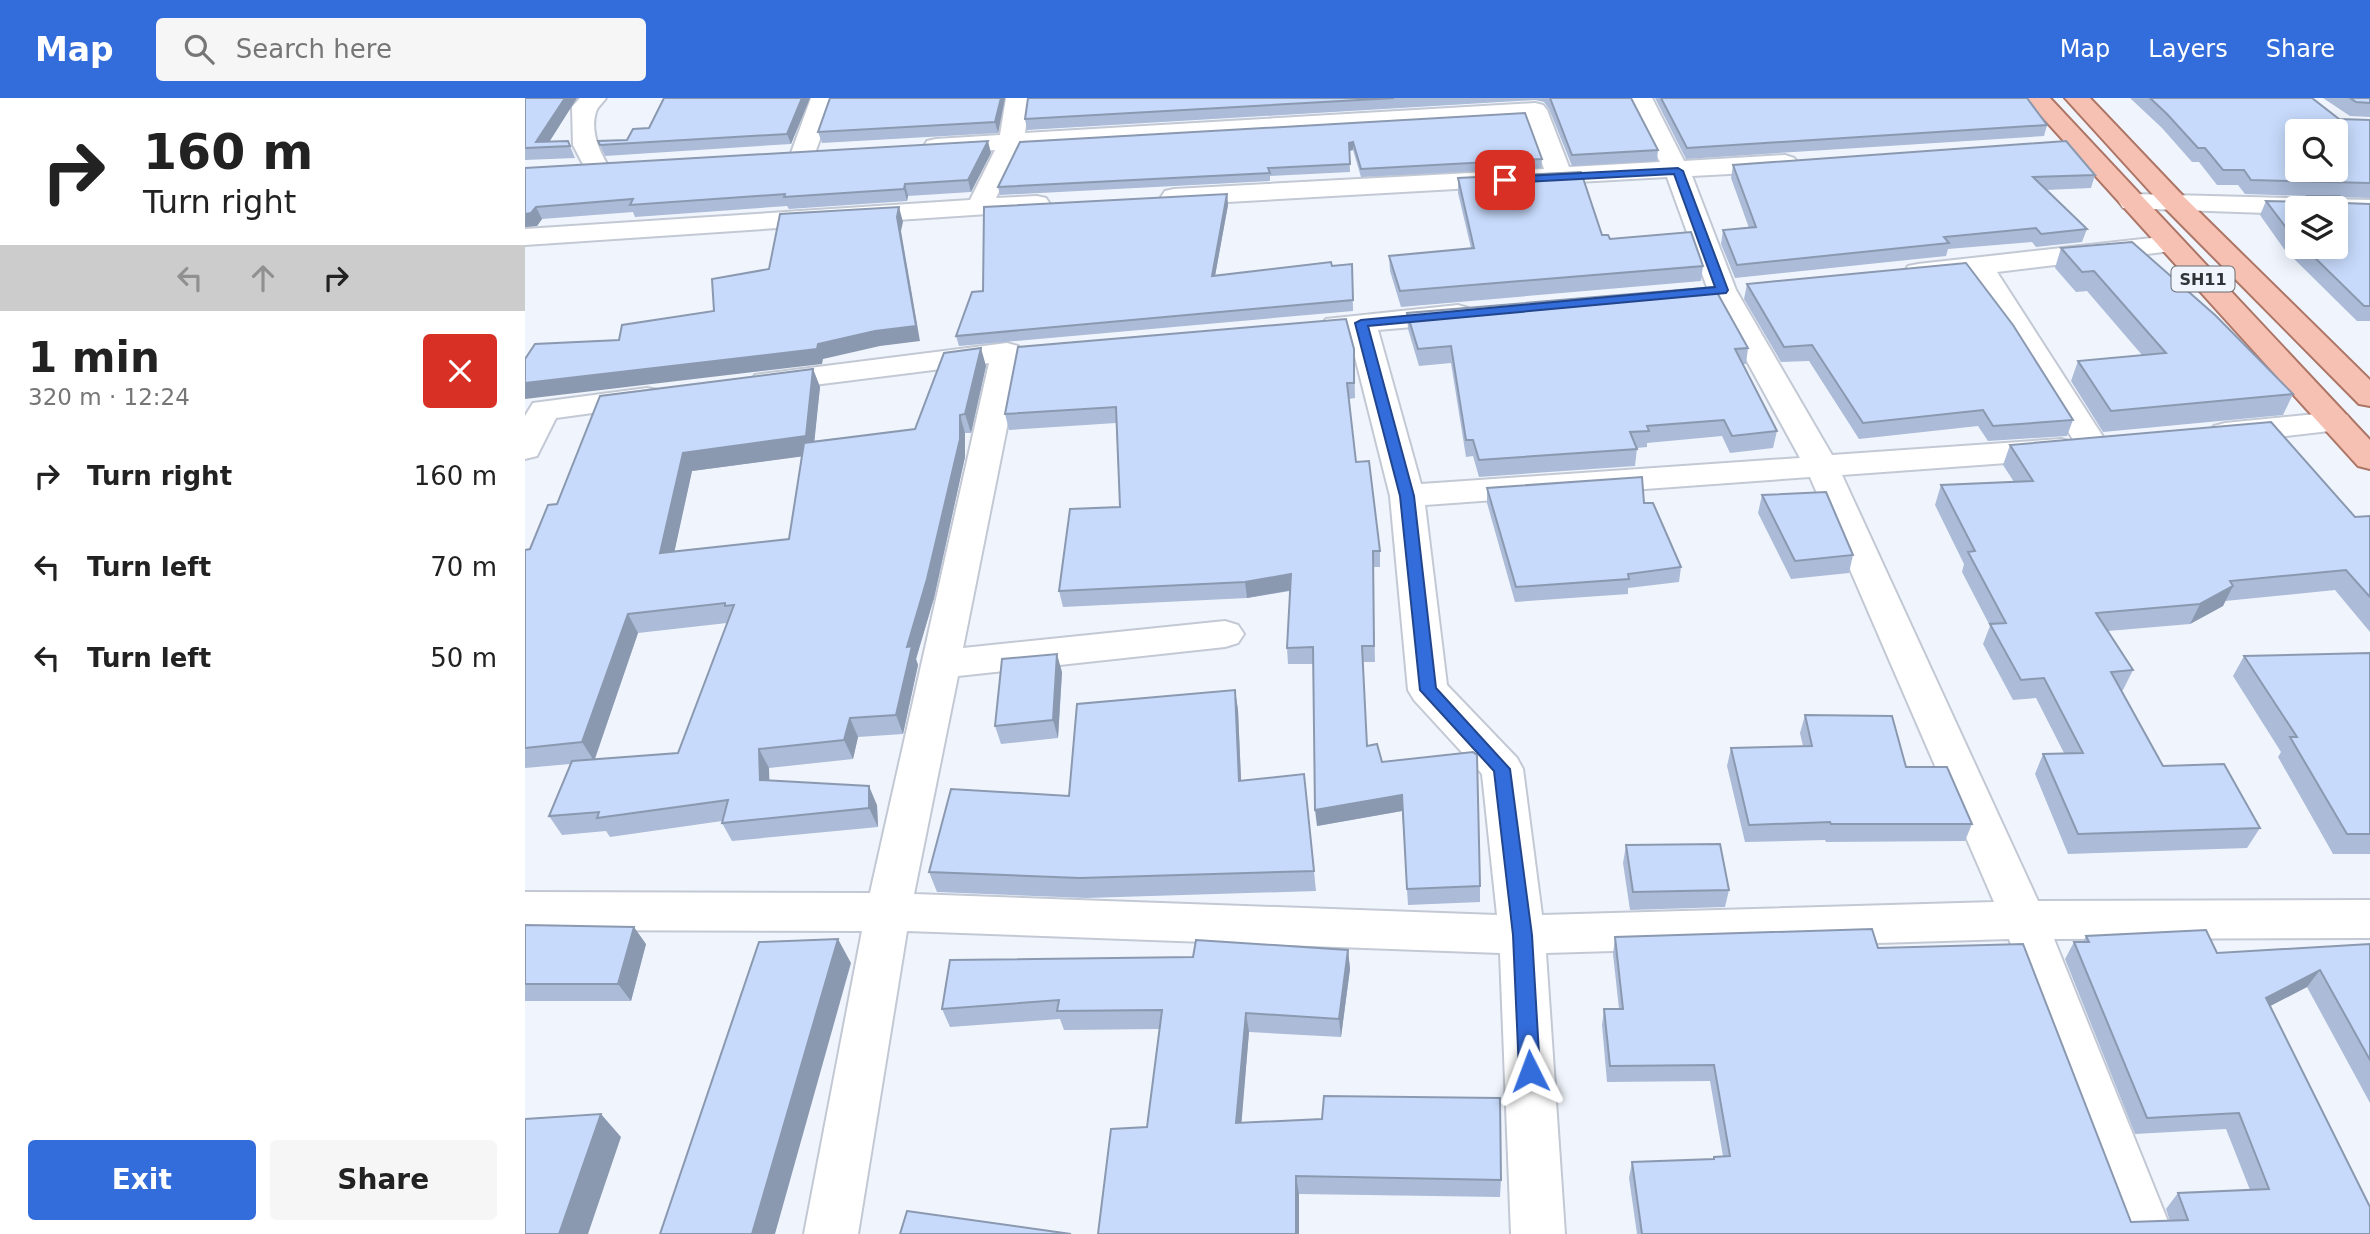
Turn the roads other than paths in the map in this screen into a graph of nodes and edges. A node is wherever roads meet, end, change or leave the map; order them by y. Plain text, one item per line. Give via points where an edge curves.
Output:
1 (594, 98) edge
2 (823, 98) edge
3 (1019, 98) edge
4 (1640, 98) edge
5 (2037, 98) edge
6 (2077, 98) edge
7 (1011, 142) junction
8 (914, 147) edge
9 (831, 152) edge
10 (803, 153) junction
11 (776, 155) edge
12 (1815, 161) edge
13 (624, 165) edge
14 (1678, 171) junction
15 (1560, 177) junction
16 (1145, 199) edge
17 (2132, 202) junction
18 (1062, 203) edge
19 (2175, 203) junction
20 (979, 207) junction
21 (2370, 208) edge
22 (525, 237) edge
23 (2170, 244) junction
24 (1980, 267) junction
25 (1885, 275) edge
26 (1486, 312) edge
27 (1361, 323) junction
28 (1309, 327) edge
29 (735, 386) edge
30 (680, 393) edge
31 (2370, 397) edge
32 (2336, 422) junction
33 (2201, 436) edge
34 (525, 449) edge
35 (2370, 459) edge
36 (1822, 467) junction
37 (1407, 496) junction
38 (1225, 634) dead end
39 (942, 664) junction
40 (525, 911) edge
41 (888, 912) junction
42 (2370, 919) edge
43 (2024, 920) junction
44 (1522, 935) junction
45 (831, 1234) edge
46 (1538, 1234) edge
47 (2146, 1234) edge

1 - 13 street via 584,107 585,168
2 - 10 street
3 - 7 street
4 - 14 street
5 - 17 main road, SH11 via 2063,144
6 - 19 main road, SH11
7 - 8 street
7 - 15 street via 1245,117 1535,110
7 - 20 street
9 - 10 street
10 - 11 street
12 - 14 street
14 - 15 street
14 - 36 street via 1721,290
15 - 16 street
17 - 19 street
17 - 23 main road, SH11
18 - 20 street
19 - 21 street
19 - 31 main road, SH11
20 - 22 street
23 - 24 street
23 - 32 main road, SH11
24 - 25 street
24 - 36 street via 2106,445
26 - 27 street
27 - 28 street
27 - 37 street
29 - 39 street via 1020,351
30 - 34 street via 544,410
32 - 33 street
32 - 35 main road, SH11
36 - 37 street
36 - 43 street
37 - 44 street via 1428,690 1502,769
38 - 39 street
39 - 41 street
40 - 41 street
41 - 44 street
41 - 45 street
42 - 43 street
43 - 44 street
43 - 47 street
44 - 46 street

